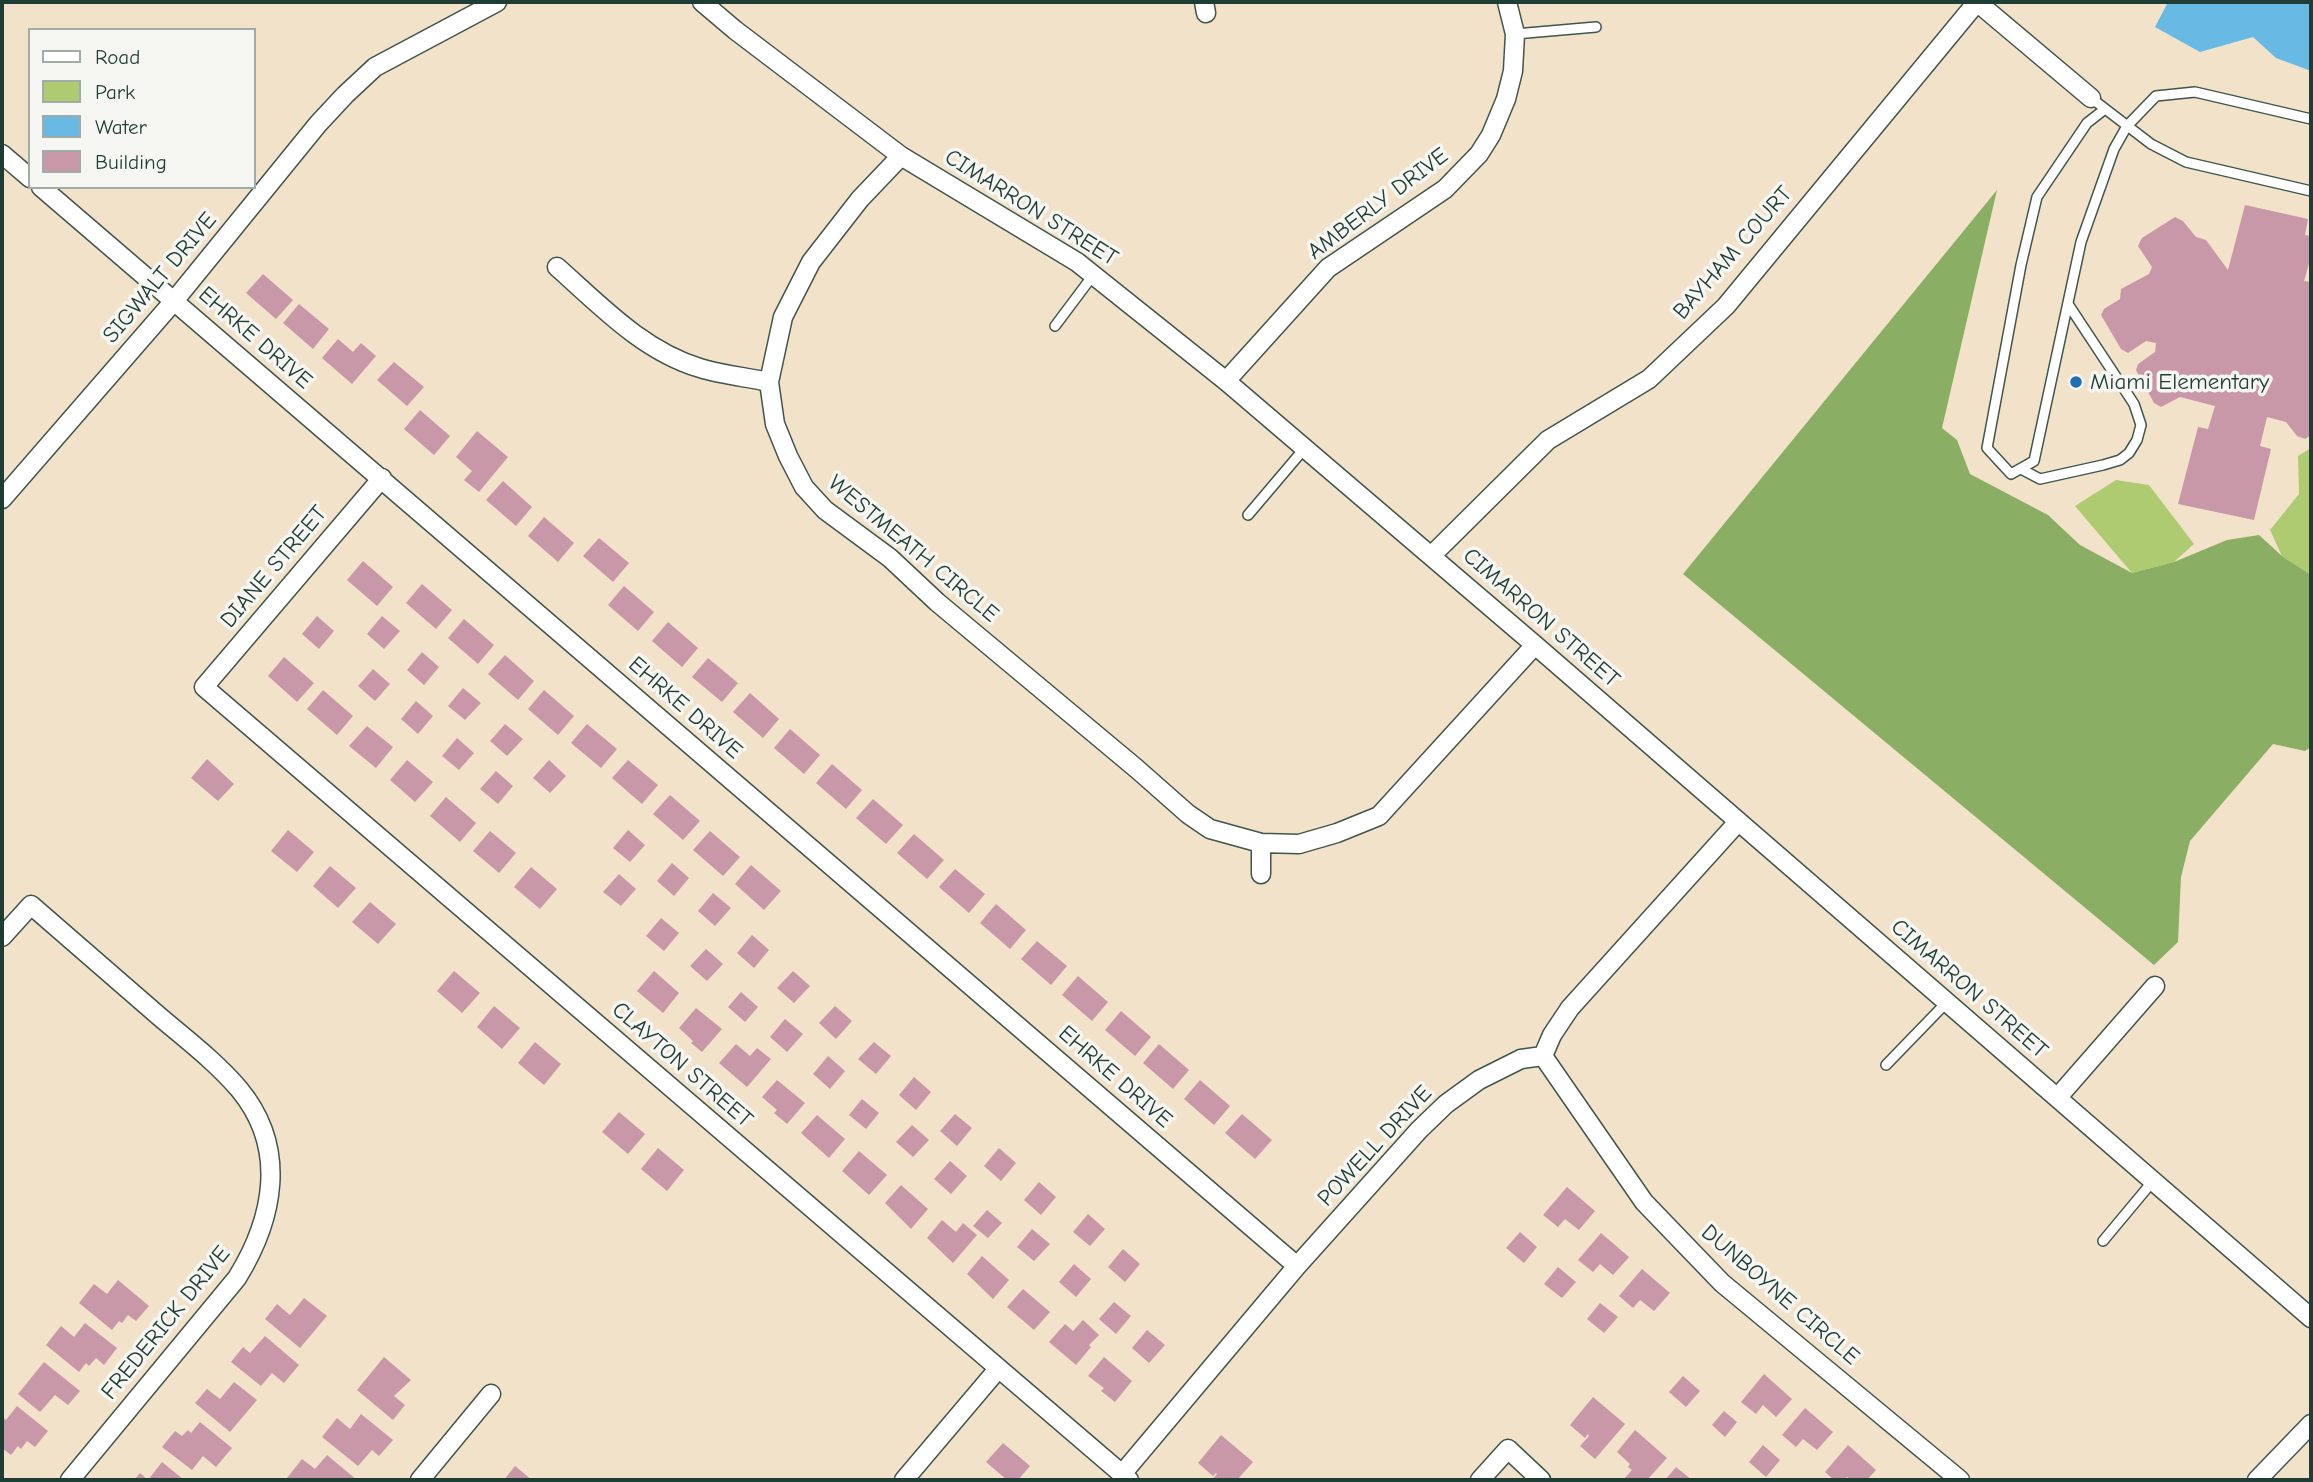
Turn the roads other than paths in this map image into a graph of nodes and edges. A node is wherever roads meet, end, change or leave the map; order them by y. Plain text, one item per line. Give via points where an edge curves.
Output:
1 (497, 2) edge
2 (702, 2) edge
3 (1507, 2) edge
4 (1977, 2) edge
5 (1596, 27) dead end
6 (1515, 34) junction
7 (2098, 103) junction
8 (2311, 119) edge
9 (2127, 126) junction
10 (2, 154) edge
11 (901, 156) junction
12 (28, 176) edge
13 (43, 189) edge
14 (2311, 191) edge
15 (557, 267) dead end
16 (1094, 274) junction
17 (174, 302) junction
18 (2068, 304) junction
19 (1055, 326) dead end
20 (1226, 381) junction
21 (769, 382) junction
22 (1304, 449) junction
23 (2021, 468) junction
24 (382, 478) junction
25 (2, 499) edge
26 (1248, 515) dead end
27 (1431, 556) junction
28 (1535, 645) junction
29 (204, 687) joint
30 (1738, 822) junction
31 (1261, 843) junction
32 (1261, 874) dead end
33 (2, 937) edge
34 (2155, 986) dead end
35 (1946, 1003) junction
36 (1543, 1056) junction
37 (1886, 1065) dead end
38 (2058, 1097) junction
39 (2154, 1180) junction
40 (2103, 1241) dead end
41 (1297, 1266) junction
42 (2311, 1318) edge
43 (998, 1369) junction
44 (491, 1394) dead end
45 (2311, 1424) edge
46 (1126, 1477) edge
47 (70, 1480) edge
48 (420, 1480) edge
49 (904, 1480) edge
50 (1480, 1480) edge
51 (1541, 1480) edge
52 (1960, 1480) edge
53 (2257, 1480) edge

1 - 17 street, SIGWALT DRIVE via 375,66 318,124
2 - 11 street, CIMARRON STREET
3 - 6 street, AMBERLY DRIVE
4 - 7 street
4 - 27 street, BAYHAM COURT via 1726,306 1648,379 1548,440
5 - 6 lane
6 - 20 street, AMBERLY DRIVE via 1506,99 1479,154 1445,188 1328,268
7 - 9 lane
7 - 23 lane via 2037,197 2021,265 1987,448 2011,474
8 - 9 lane via 2195,92 2156,96
9 - 14 lane via 2186,162
9 - 18 lane via 2085,229
10 - 12 street
11 - 16 street, CIMARRON STREET
11 - 21 street, WESTMEATH CIRCLE via 859,199 811,262 783,317
13 - 17 street, EHRKE DRIVE
15 - 21 street via 631,333 666,354 702,369
16 - 19 lane
16 - 20 street, CIMARRON STREET
17 - 24 street, EHRKE DRIVE
17 - 25 street, SIGWALT DRIVE
18 - 23 lane via 2034,461
18 - 23 lane via 2134,404 2141,425 2137,440 2120,460 2103,465 2040,479
20 - 22 street, CIMARRON STREET
21 - 31 street, WESTMEATH CIRCLE via 775,424 788,456 803,487 825,510 890,558 1188,814 1209,829
22 - 26 lane
22 - 27 street, CIMARRON STREET
24 - 29 street, DIANE STREET
24 - 41 street, EHRKE DRIVE
27 - 28 street, CIMARRON STREET
28 - 30 street, CIMARRON STREET
28 - 31 street, WESTMEATH CIRCLE via 1380,816 1299,844
29 - 43 street, CLAYTON STREET
30 - 35 street, CIMARRON STREET
30 - 36 street via 1570,1008
31 - 32 street
33 - 47 street, FREDERICK DRIVE via 31,905 225,1074 252,1107 262,1128 271,1171 263,1226 237,1278
34 - 38 street
35 - 37 lane
35 - 38 street, CIMARRON STREET
36 - 41 street, POWELL DRIVE via 1521,1059 1479,1080 1446,1104
36 - 52 street, DUNBOYNE CIRCLE via 1644,1202 1722,1283
38 - 39 street, CIMARRON STREET
39 - 40 lane
39 - 42 street, CIMARRON STREET
41 - 46 street, POWELL DRIVE
43 - 46 street, CLAYTON STREET
43 - 49 street
44 - 48 street
45 - 53 street
50 - 51 street via 1508,1449

